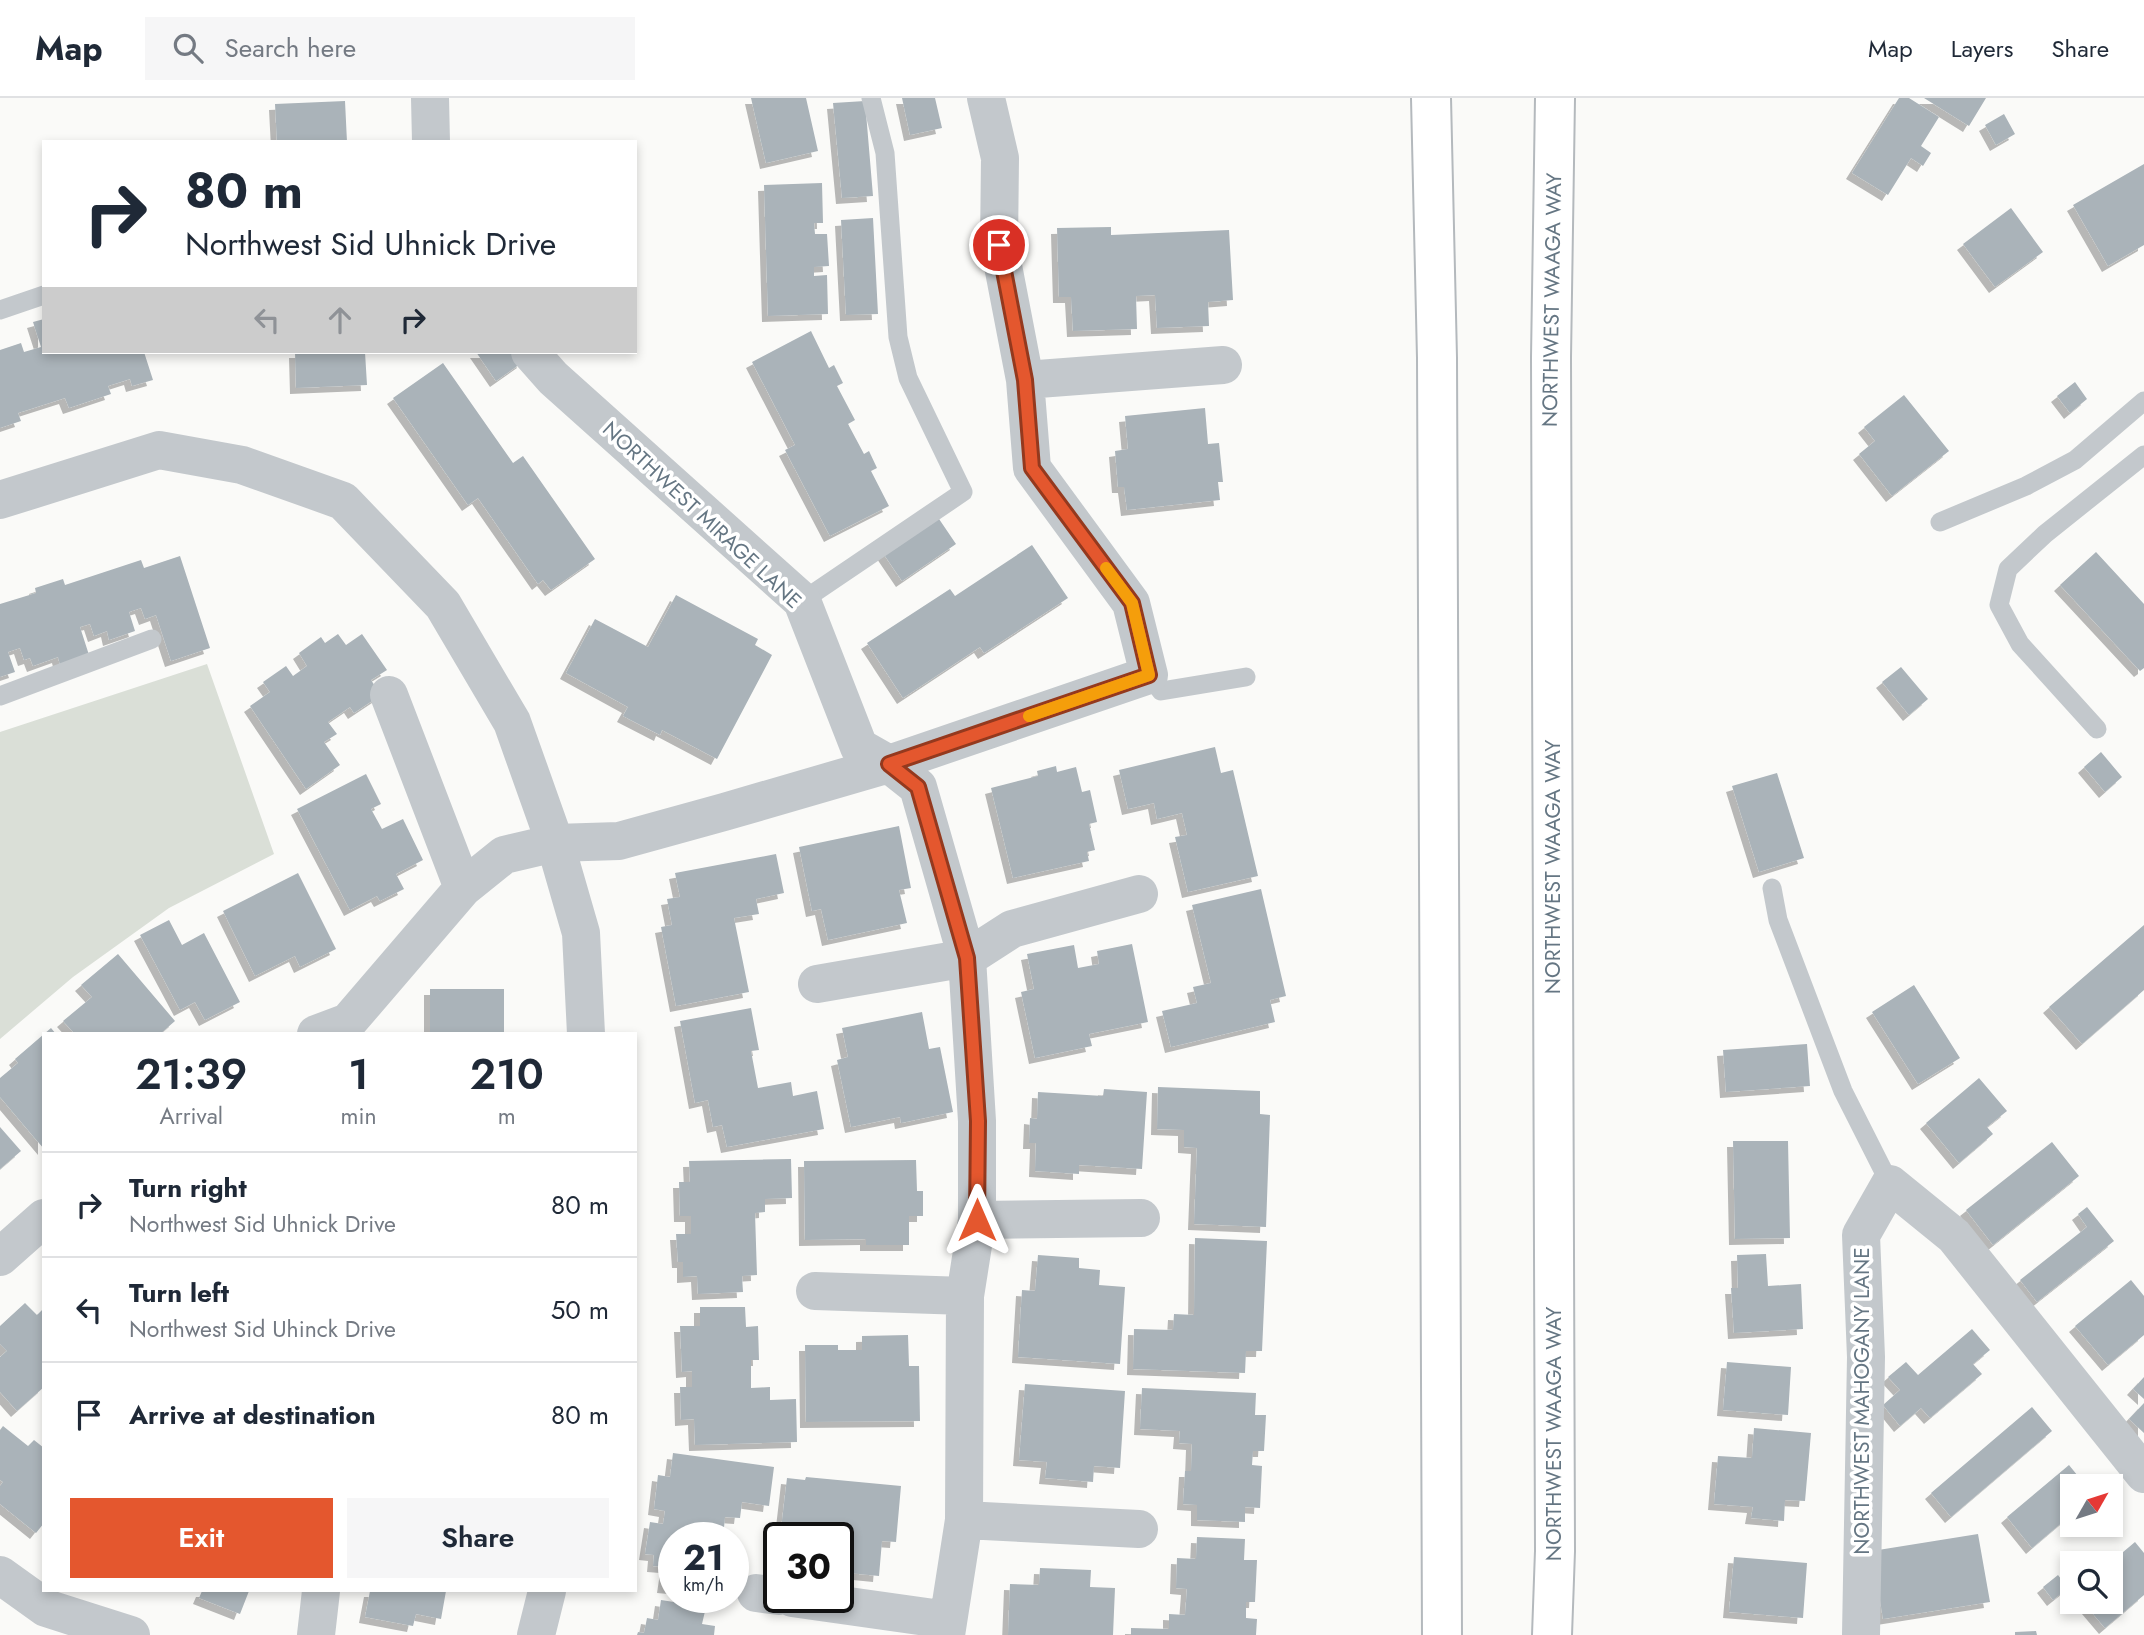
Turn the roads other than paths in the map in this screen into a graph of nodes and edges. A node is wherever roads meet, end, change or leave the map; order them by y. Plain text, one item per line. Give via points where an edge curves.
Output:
1 (430, 98) edge
2 (871, 98) edge
3 (985, 98) edge
4 (1431, 98) edge
5 (1555, 98) edge
6 (431, 140) edge
7 (42, 296) edge
8 (0, 310) edge
9 (532, 354) edge
10 (1223, 365) dead end
11 (1025, 380) junction
12 (2144, 401) edge
13 (2144, 455) edge
14 (0, 500) edge
15 (1940, 522) dead end
16 (802, 601) junction
17 (152, 639) dead end
18 (1149, 675) junction
19 (1246, 677) dead end
20 (390, 695) dead end
21 (0, 696) edge
22 (2096, 729) dead end
23 (889, 764) junction
24 (555, 843) junction
25 (463, 888) junction
26 (1772, 888) dead end
27 (1139, 894) dead end
28 (967, 958) junction
29 (817, 984) dead end
30 (338, 1030) edge
31 (586, 1032) edge
32 (1891, 1184) junction
33 (1141, 1218) dead end
34 (977, 1220) junction
35 (42, 1221) edge
36 (0, 1257) edge
37 (815, 1291) dead end
38 (965, 1296) junction
39 (2144, 1474) edge
40 (964, 1520) junction
41 (1139, 1529) dead end
42 (0, 1575) edge
43 (321, 1592) edge
44 (547, 1592) edge
45 (854, 1610) edge
46 (40, 1622) edge
47 (947, 1627) edge
48 (131, 1635) edge
49 (316, 1635) edge
50 (537, 1635) edge
51 (1442, 1635) edge
52 (1552, 1635) edge
53 (1861, 1635) edge

1 - 6 street
2 - 16 lane via 885,153 898,337 908,378 963,492
3 - 11 street via 1000,158 999,245
4 - 51 highway via 1437,358
5 - 52 highway, NORTHWEST WAAGA WAY
7 - 8 lane
9 - 16 street, NORTHWEST MIRAGE LANE
10 - 11 street
11 - 18 street via 1032,468 1132,603
12 - 15 lane via 2075,460
13 - 22 lane via 2008,569 1999,606 2020,643
14 - 24 street via 159,450 242,466 343,501 443,605 512,722
16 - 23 street, NORTHWEST MIRAGE LANE via 859,747
17 - 21 lane
18 - 19 lane via 1161,691
18 - 23 street
20 - 25 street
23 - 24 street via 619,841
23 - 28 street, NORTHWEST MIRAGE LANE via 918,787
24 - 25 street via 505,855
24 - 31 street via 582,933
25 - 30 street
26 - 32 lane via 1777,920 1843,1091
27 - 28 street via 1012,929
28 - 29 street
28 - 34 street, NORTHWEST MIRAGE LANE via 978,1121
32 - 39 street via 1954,1236
32 - 53 street, NORTHWEST MAHOGANY LANE via 1861,1235 1866,1357
33 - 34 street
34 - 38 street, NORTHWEST MIRAGE LANE
35 - 36 street
37 - 38 street
38 - 40 street, NORTHWEST MIRAGE LANE
40 - 41 street
40 - 47 street, NORTHWEST MIRAGE LANE
42 - 46 street
43 - 49 street
44 - 50 street
45 - 47 street
46 - 48 street

